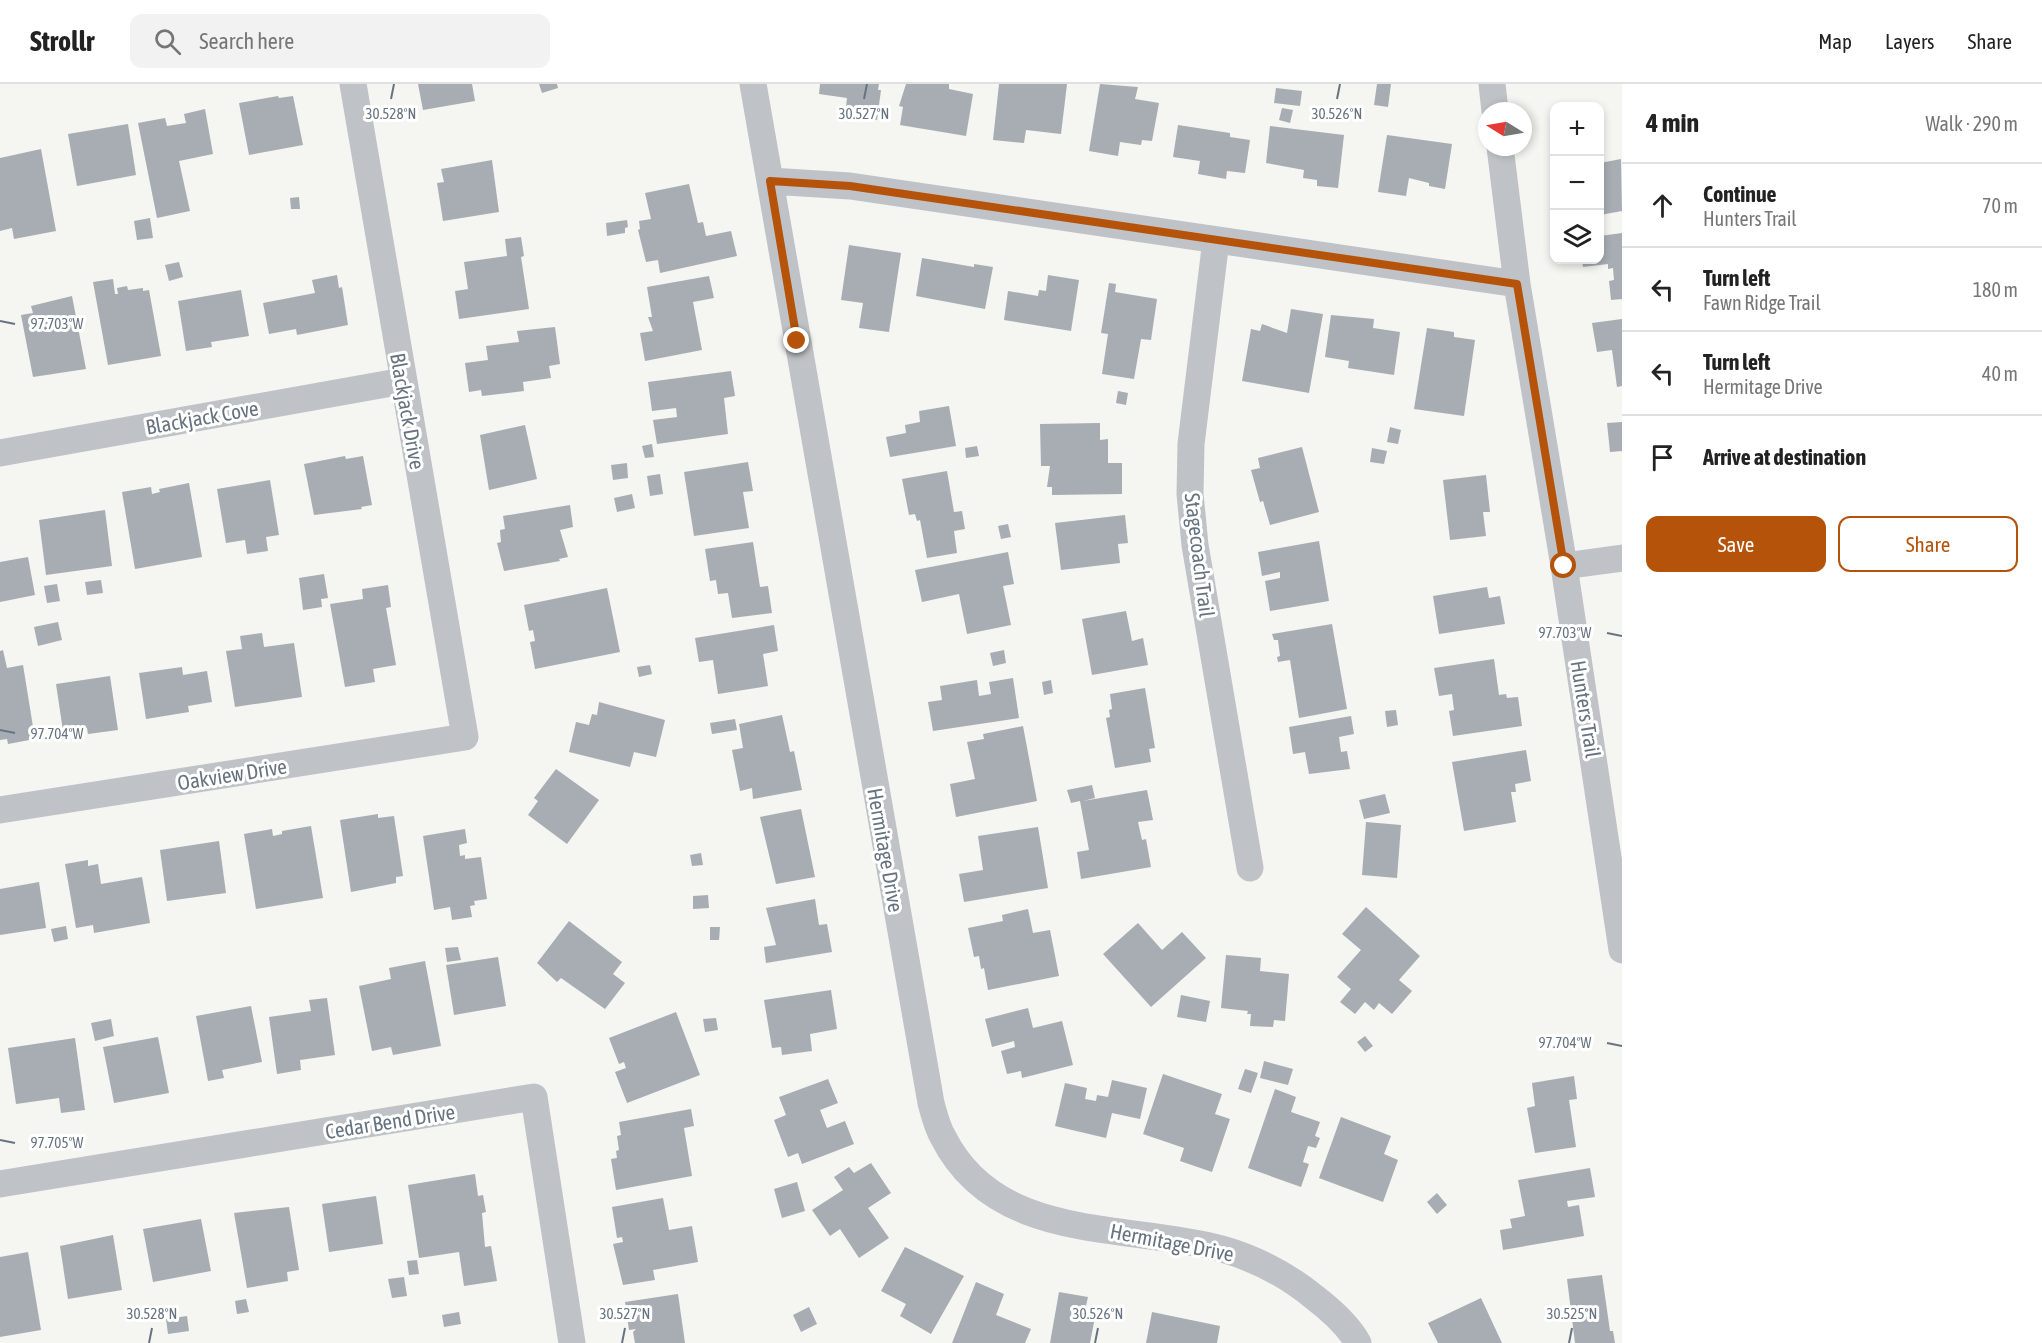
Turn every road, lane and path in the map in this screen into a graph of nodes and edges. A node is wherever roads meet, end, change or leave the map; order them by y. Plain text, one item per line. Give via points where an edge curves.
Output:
1 (353, 84) edge
2 (753, 84) edge
3 (1492, 84) edge
4 (1494, 102) edge
5 (1501, 156) edge
6 (770, 181) junction
7 (1216, 240) junction
8 (1517, 284) junction
9 (403, 381) junction
10 (0, 453) edge
11 (1622, 558) edge
12 (1564, 566) junction
13 (465, 737) joint
14 (0, 810) edge
15 (1250, 868) dead end
16 (1622, 950) edge
17 (0, 1184) edge
18 (572, 1343) edge
19 (1358, 1343) edge

1 - 9 street, Blackjack Drive
2 - 6 street, Hermitage Drive
3 - 4 street
5 - 8 street, Hunters Trail
6 - 7 street via 850,186
6 - 19 street, Hermitage Drive via 931,1103 942,1136 955,1158 983,1189 1013,1207 1046,1219 1222,1249 1259,1262 1295,1282 1328,1308
7 - 8 street
7 - 15 street, Stagecoach Trail via 1191,444 1190,494
8 - 12 street, Hunters Trail
9 - 10 street, Blackjack Cove
9 - 13 street, Blackjack Drive
11 - 12 street
12 - 16 street, Hunters Trail
13 - 14 street, Oakview Drive
17 - 18 street, Cedar Bend Drive via 534,1097

